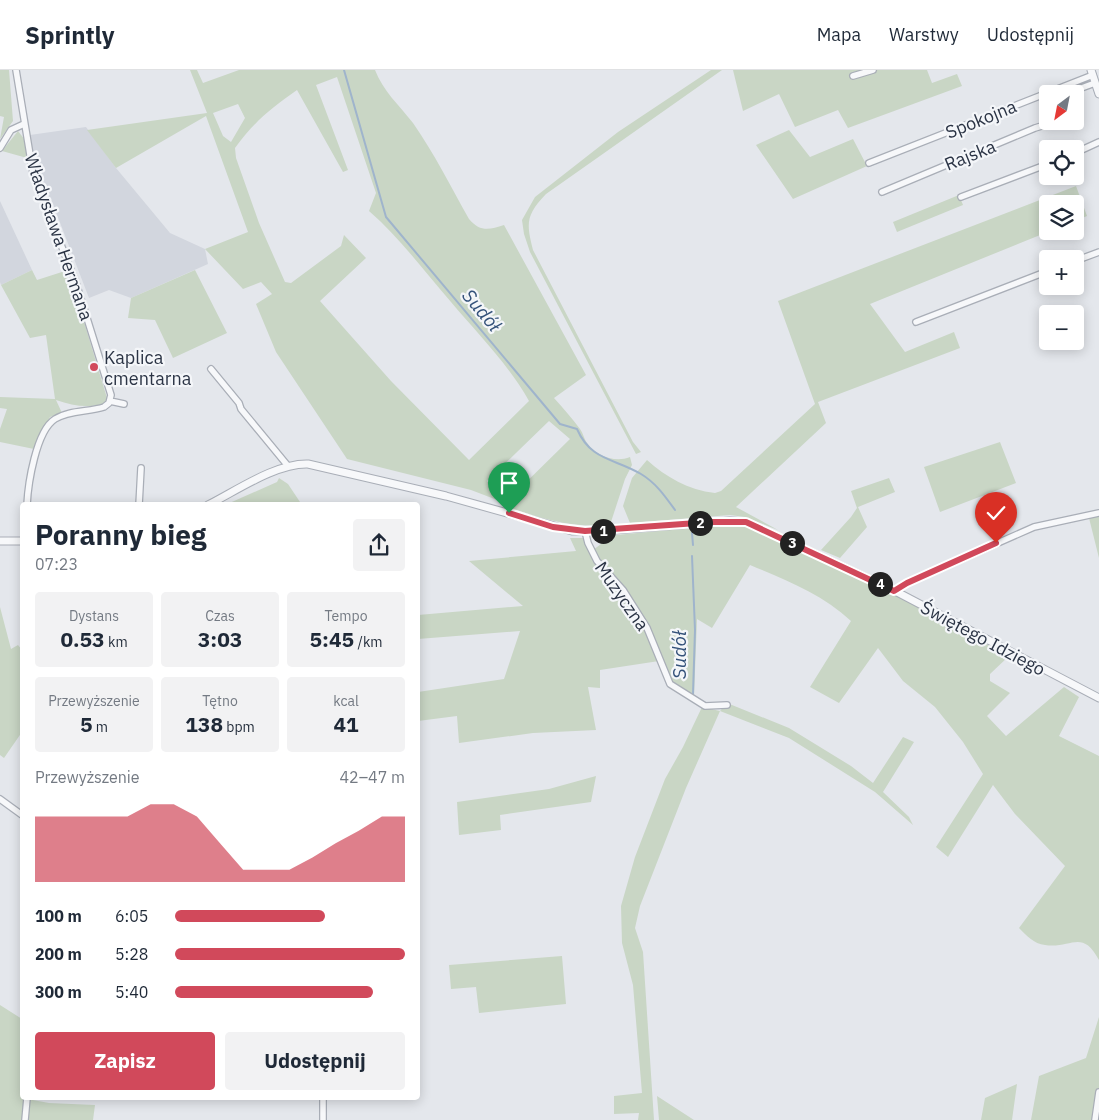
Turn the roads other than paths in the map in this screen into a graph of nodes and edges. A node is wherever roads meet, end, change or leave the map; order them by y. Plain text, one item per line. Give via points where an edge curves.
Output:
1 (16, 70) edge
2 (873, 70) edge
3 (1092, 72) edge
4 (853, 76) dead end
5 (1095, 83) junction
6 (1084, 87) edge
7 (1099, 94) edge
8 (24, 124) junction
9 (1039, 127) edge
10 (1099, 142) edge
11 (0, 148) edge
12 (1084, 148) edge
13 (869, 163) dead end
14 (1039, 167) edge
15 (882, 192) dead end
16 (961, 197) dead end
17 (1099, 252) edge
18 (1084, 258) edge
19 (1039, 274) edge
20 (916, 322) dead end
21 (211, 369) dead end
22 (110, 402) junction
23 (124, 404) dead end
24 (288, 466) junction
25 (141, 468) dead end
26 (27, 502) edge
27 (139, 502) edge
28 (214, 502) edge
29 (1099, 513) edge
30 (585, 531) junction
31 (0, 541) edge
32 (20, 541) edge
33 (894, 591) junction
34 (1099, 698) edge
35 (727, 705) dead end
36 (0, 800) edge
37 (20, 814) edge
38 (1099, 1092) edge
39 (27, 1100) edge
40 (323, 1100) edge
41 (25, 1120) edge
42 (323, 1120) edge
43 (1094, 1120) edge

1 - 8 street, Władysława Hermana
2 - 4 street
3 - 5 street
3 - 13 street, Spokojna
5 - 6 street
5 - 7 street
8 - 11 street via 11,130
8 - 22 street, Władysława Hermana via 33,173 89,320 111,395
9 - 15 street, Rajska
10 - 12 street
14 - 16 street
17 - 18 street
19 - 20 street
21 - 24 street
22 - 23 street
22 - 26 street via 104,407 55,419 47,428 29,476
24 - 28 street, Świętego Idziego
24 - 30 street, Świętego Idziego via 315,465 347,472 455,498 553,527
25 - 27 street
29 - 33 street via 1034,527
30 - 33 street, Świętego Idziego via 738,521 760,528
30 - 35 street, Muzyczna via 597,561 623,590 647,628 670,684 704,706
31 - 32 street
33 - 34 street, Świętego Idziego
36 - 37 street
38 - 43 street
39 - 41 street
40 - 42 street

